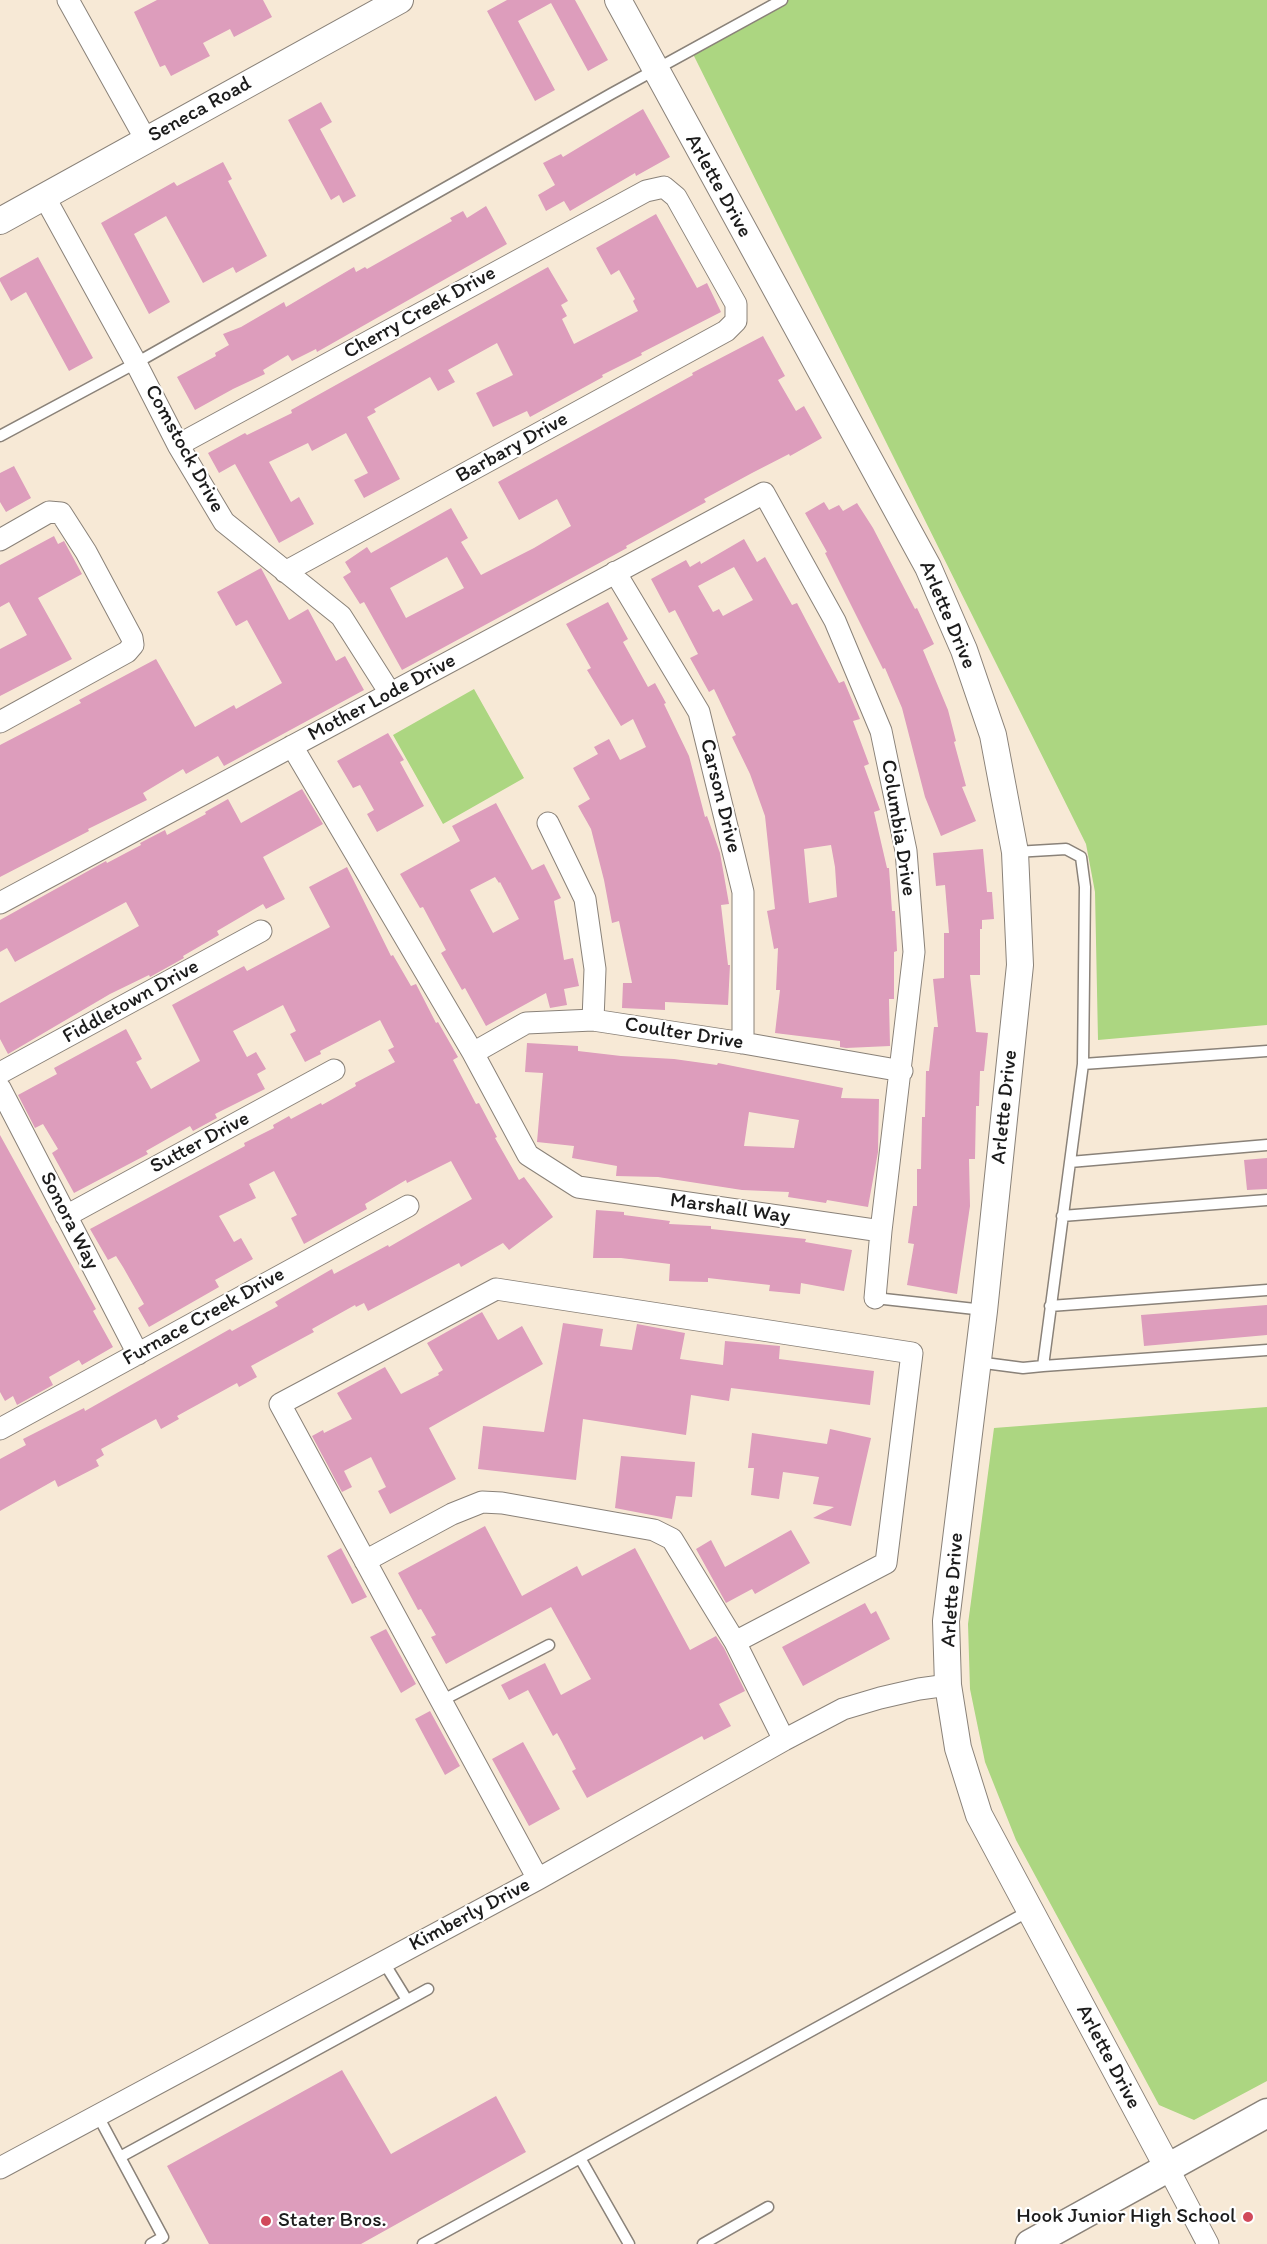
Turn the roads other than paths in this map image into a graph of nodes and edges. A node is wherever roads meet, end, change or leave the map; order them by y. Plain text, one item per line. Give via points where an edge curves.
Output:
1 (68, 0) edge
2 (400, 0) edge
3 (618, 0) edge
4 (782, 0) edge
5 (655, 70) junction
6 (146, 140) junction
7 (664, 187) joint
8 (44, 196) junction
9 (0, 221) edge
10 (136, 363) junction
11 (0, 436) edge
12 (178, 445) junction
13 (764, 493) joint
14 (0, 540) edge
15 (285, 572) junction
16 (615, 572) junction
17 (390, 693) junction
18 (0, 722) edge
19 (292, 746) junction
20 (548, 822) dead end
21 (1015, 852) junction
22 (0, 903) edge
23 (261, 931) dead end
24 (593, 1020) junction
25 (743, 1043) junction
26 (1267, 1051) edge
27 (473, 1053) junction
28 (1083, 1064) junction
29 (334, 1070) dead end
30 (902, 1071) junction
31 (0, 1073) edge
32 (0, 1088) edge
33 (1267, 1145) edge
34 (1070, 1162) junction
35 (1267, 1200) edge
36 (408, 1206) dead end
37 (66, 1215) junction
38 (1062, 1216) junction
39 (881, 1231) junction
40 (1267, 1290) edge
41 (876, 1298) joint
42 (1050, 1306) junction
43 (984, 1311) junction
44 (1267, 1350) edge
45 (138, 1354) junction
46 (976, 1362) junction
47 (1043, 1366) junction
48 (0, 1429) edge
49 (365, 1561) junction
50 (735, 1642) junction
51 (549, 1645) dead end
52 (948, 1685) junction
53 (441, 1701) junction
54 (784, 1740) junction
55 (538, 1879) junction
56 (1030, 1911) junction
57 (383, 1961) junction
58 (428, 1989) dead end
59 (407, 2001) junction
60 (1267, 2113) edge
61 (98, 2116) junction
62 (120, 2157) junction
63 (580, 2158) junction
64 (0, 2168) edge
65 (1168, 2168) junction
66 (768, 2207) dead end
67 (151, 2244) edge
68 (423, 2244) edge
69 (629, 2244) edge
70 (703, 2244) edge
71 (1030, 2244) edge
72 (1208, 2244) edge

1 - 6 street
2 - 6 street, Seneca Road
3 - 5 street, Arlette Drive
4 - 5 lane
5 - 10 lane
5 - 21 street, Arlette Drive via 927,567 964,650 993,735
6 - 8 street, Seneca Road
7 - 12 street, Cherry Creek Drive via 646,191
7 - 15 street, Barbary Drive via 676,197 735,304 736,321 716,337
8 - 9 street, Seneca Road
8 - 10 street, Comstock Drive
10 - 11 lane
10 - 12 street, Comstock Drive
12 - 15 street, Comstock Drive via 224,522
13 - 16 street, Mother Lode Drive
13 - 30 street, Columbia Drive via 835,621 881,731 906,851 914,952
14 - 18 street via 49,512 61,513 86,552 133,645 127,652
15 - 17 street, Comstock Drive via 341,616
16 - 17 street, Mother Lode Drive
16 - 25 street, Carson Drive via 699,712 743,892
17 - 19 street, Mother Lode Drive
19 - 22 street, Mother Lode Drive
19 - 27 street
20 - 24 street via 585,899 596,969
21 - 28 lane via 1066,849 1080,856 1085,887
21 - 43 street, Arlette Drive via 1020,965
23 - 31 street, Fiddletown Drive
24 - 25 street, Coulter Drive
24 - 27 street, Coulter Drive via 525,1023
25 - 30 street, Coulter Drive
26 - 28 lane
27 - 39 street, Marshall Way via 528,1155 578,1187
28 - 34 lane
29 - 37 street, Sutter Drive
30 - 39 street, Columbia Drive
32 - 37 street, Sonora Way
33 - 34 lane
34 - 38 lane
35 - 38 lane
36 - 45 street, Furnace Creek Drive
37 - 45 street, Sonora Way
38 - 42 lane
39 - 41 street, Columbia Drive
40 - 42 lane
41 - 43 lane
42 - 47 lane
43 - 46 street, Arlette Drive
44 - 47 lane
45 - 48 street, Furnace Creek Drive
46 - 47 lane via 1023,1368
46 - 52 street, Arlette Drive via 946,1621
49 - 50 street via 452,1514 482,1503 502,1503 654,1530 672,1539
49 - 50 street via 280,1404 496,1289 912,1353 886,1563
49 - 53 street
50 - 54 street
51 - 53 lane
52 - 54 street, Kimberly Drive via 890,1695 843,1709
52 - 56 street, Arlette Drive via 958,1748 979,1815
53 - 55 street
54 - 55 street, Kimberly Drive
55 - 57 street, Kimberly Drive
56 - 63 lane
56 - 65 street, Arlette Drive
57 - 59 lane
57 - 61 street, Kimberly Drive
58 - 59 lane
59 - 62 lane
60 - 65 main road
61 - 62 lane
61 - 64 street, Kimberly Drive
62 - 67 lane via 163,2237
63 - 68 lane
63 - 69 lane
65 - 71 main road
65 - 72 street, Arlette Drive
66 - 70 lane

